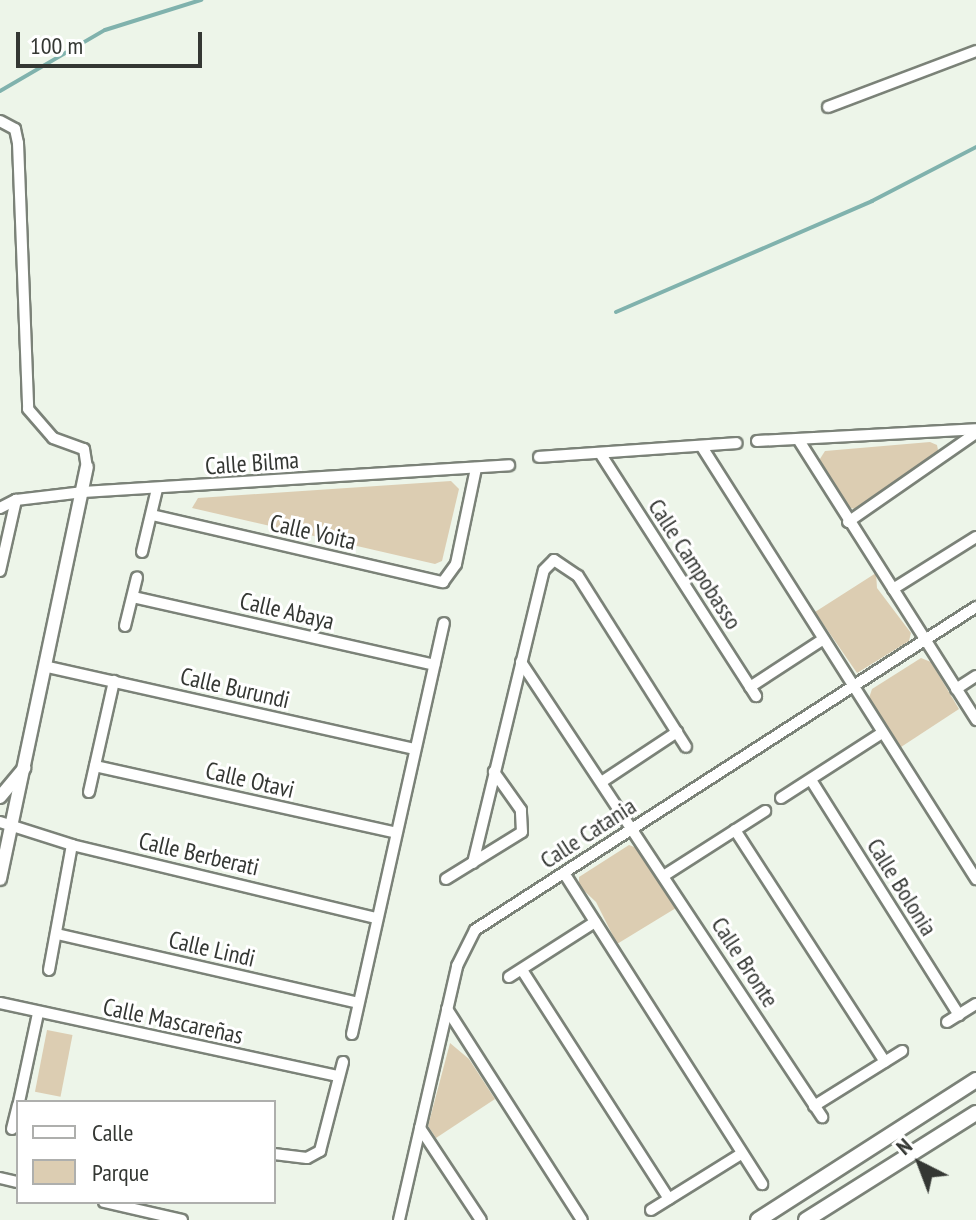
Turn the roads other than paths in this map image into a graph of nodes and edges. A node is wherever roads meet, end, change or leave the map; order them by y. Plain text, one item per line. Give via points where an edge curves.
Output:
1 (976, 51) edge
2 (828, 107) dead end
3 (0, 121) edge
4 (976, 431) edge
5 (798, 439) junction
6 (757, 441) dead end
7 (737, 443) dead end
8 (702, 447) junction
9 (600, 453) junction
10 (539, 457) dead end
11 (509, 465) dead end
12 (87, 467) joint
13 (476, 468) junction
14 (157, 489) junction
15 (84, 492) junction
16 (16, 500) junction
17 (0, 508) edge
18 (152, 515) junction
19 (848, 522) junction
20 (976, 537) edge
21 (142, 552) dead end
22 (0, 571) edge
23 (137, 577) dead end
24 (893, 589) junction
25 (133, 597) junction
26 (976, 607) edge
27 (444, 623) dead end
28 (125, 626) dead end
29 (822, 640) junction
30 (925, 641) junction
31 (521, 662) junction
32 (434, 665) junction
33 (48, 667) junction
34 (976, 676) edge
35 (114, 681) junction
36 (853, 686) junction
37 (956, 689) junction
38 (976, 720) edge
39 (677, 732) junction
40 (882, 733) junction
41 (686, 747) dead end
42 (414, 749) junction
43 (26, 766) junction
44 (95, 766) junction
45 (494, 772) junction
46 (811, 780) junction
47 (603, 781) junction
48 (89, 792) dead end
49 (0, 797) edge
50 (781, 798) dead end
51 (765, 811) dead end
52 (6, 824) edge
53 (635, 827) junction
54 (735, 830) junction
55 (396, 833) junction
56 (72, 845) junction
57 (473, 863) junction
58 (564, 873) junction
59 (665, 875) junction
60 (0, 879) edge
61 (446, 879) dead end
62 (976, 879) edge
63 (376, 918) junction
64 (595, 922) junction
65 (57, 934) junction
66 (49, 970) dead end
67 (522, 970) junction
68 (509, 977) dead end
69 (0, 1003) edge
70 (358, 1003) junction
71 (976, 1004) edge
72 (447, 1009) junction
73 (38, 1013) junction
74 (959, 1015) junction
75 (947, 1022) dead end
76 (352, 1034) dead end
77 (902, 1051) dead end
78 (343, 1062) dead end
79 (885, 1062) junction
80 (338, 1076) junction
81 (976, 1080) edge
82 (20, 1100) edge
83 (814, 1106) junction
84 (976, 1113) edge
85 (16, 1116) edge
86 (822, 1117) dead end
87 (420, 1128) junction
88 (12, 1129) dead end
89 (277, 1154) edge
90 (741, 1154) junction
91 (762, 1184) dead end
92 (669, 1199) junction
93 (113, 1204) edge
94 (651, 1210) dead end
95 (182, 1220) edge
96 (399, 1220) edge
97 (481, 1220) edge
98 (582, 1220) edge
99 (758, 1220) edge
100 (806, 1220) edge

1 - 2 street
3 - 12 street via 15,129 18,143 28,409 53,438 84,449
4 - 5 street
4 - 19 street
5 - 6 street
5 - 19 street
7 - 8 street
8 - 9 street
8 - 29 street
9 - 10 street
9 - 29 street, Calle Campobasso via 753,692
11 - 13 street, Calle Bilma
12 - 15 street
13 - 14 street, Calle Bilma
13 - 18 street, Calle Voita via 456,564 447,580
14 - 15 street, Calle Bilma
14 - 18 street
15 - 16 street, Calle Bilma
15 - 33 street
16 - 17 street, Calle Bilma
16 - 22 street
18 - 21 street
19 - 24 street
20 - 24 street
23 - 25 street
24 - 30 street
25 - 28 street
25 - 32 street, Calle Abaya
26 - 30 street, Calle Catania
27 - 32 street
29 - 36 street
30 - 36 street, Calle Catania
30 - 37 street
31 - 39 street via 544,570 554,560 564,562
31 - 45 street
31 - 47 street, Calle Bronte
32 - 42 street
33 - 35 street, Calle Burundi
33 - 43 street
34 - 37 street
35 - 42 street, Calle Burundi
35 - 44 street
36 - 40 street
36 - 53 street, Calle Catania
37 - 38 street
39 - 41 street
39 - 47 street
40 - 46 street
40 - 62 street
42 - 55 street
43 - 49 street
43 - 52 street
44 - 48 street
44 - 55 street, Calle Otavi
45 - 57 street
45 - 57 street via 521,810 523,826 519,837
46 - 50 street
46 - 74 street, Calle Bolonia
47 - 53 street, Calle Bronte
51 - 54 street
52 - 56 street, Calle Berberati
52 - 60 street
53 - 58 street, Calle Catania
53 - 59 street, Calle Bronte
54 - 59 street
54 - 79 street
55 - 63 street
56 - 63 street, Calle Berberati
56 - 65 street
57 - 61 street
58 - 64 street
58 - 72 street, Calle Catania via 466,940
59 - 83 street, Calle Bronte
63 - 70 street
64 - 67 street
64 - 90 street
65 - 66 street
65 - 70 street, Calle Lindi
67 - 68 street
67 - 92 street
69 - 73 street, Calle Mascareñas
70 - 76 street
71 - 74 street
72 - 87 street, Calle Catania
72 - 98 street
73 - 80 street, Calle Mascareñas
73 - 82 street
74 - 75 street
77 - 79 street
78 - 80 street
79 - 83 street
80 - 89 street via 320,1151 307,1158
81 - 99 main road
83 - 86 street, Calle Bronte
84 - 100 main road
85 - 88 street
87 - 96 street, Calle Catania
87 - 97 street
90 - 91 street
90 - 92 street
92 - 94 street
93 - 95 street

